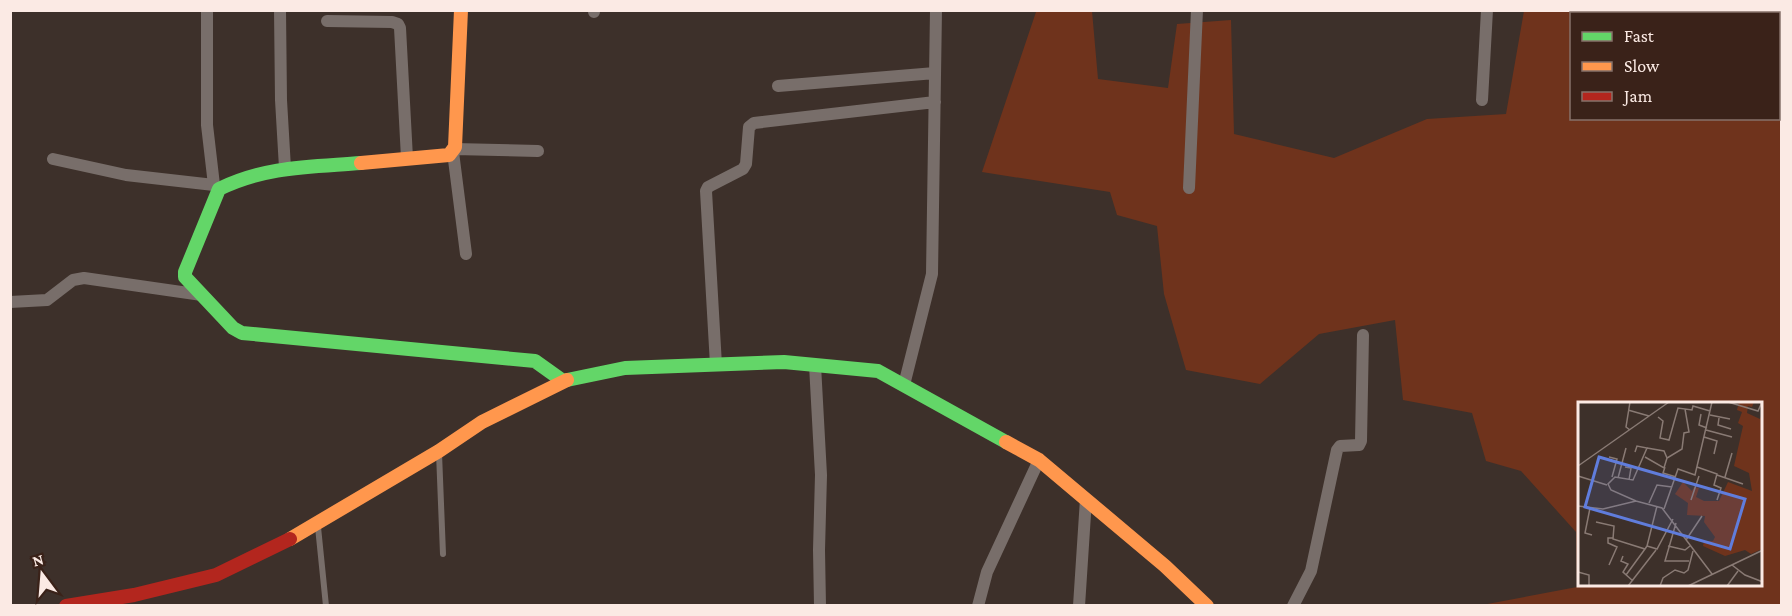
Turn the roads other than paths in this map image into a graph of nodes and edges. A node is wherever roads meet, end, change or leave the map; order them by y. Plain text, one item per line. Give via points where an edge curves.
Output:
1 (207, 10) edge
2 (280, 10) edge
3 (461, 10) edge
4 (936, 10) edge
5 (1197, 10) edge
6 (1487, 10) edge
7 (327, 21) dead end
8 (935, 73) junction
9 (778, 86) dead end
10 (1482, 100) dead end
11 (935, 102) junction
12 (453, 151) junction
13 (538, 151) dead end
14 (407, 158) junction
15 (53, 159) dead end
16 (285, 168) junction
17 (216, 187) junction
18 (1189, 188) dead end
19 (466, 255) dead end
20 (202, 295) junction
21 (10, 302) edge
22 (1363, 335) dead end
23 (716, 365) junction
24 (815, 365) junction
25 (563, 381) junction
26 (904, 385) junction
27 (439, 451) junction
28 (1039, 460) junction
29 (1086, 499) junction
30 (318, 524) junction
31 (443, 554) dead end
32 (66, 606) edge
33 (326, 606) edge
34 (820, 606) edge
35 (978, 606) edge
36 (1079, 606) edge
37 (1207, 606) edge
38 (1293, 606) edge

1 - 17 street via 207,125
2 - 16 street
3 - 12 street
4 - 8 street
5 - 18 street
6 - 10 street
7 - 14 street via 398,24
8 - 9 street
8 - 11 street
11 - 23 street via 753,123 749,127 743,169 706,191
11 - 26 street via 932,274
12 - 13 street
12 - 14 street via 449,155
12 - 19 street
14 - 16 street
15 - 17 street via 126,175
16 - 17 street
17 - 20 street via 185,272
20 - 21 street via 84,278 73,280 41,302
20 - 25 street via 242,333 535,361
22 - 38 street via 1361,441 1359,445 1340,446 1337,450 1311,571
23 - 24 street
23 - 25 street via 625,368
24 - 26 street via 878,371
24 - 34 street via 821,475
25 - 27 street via 482,422
26 - 28 street
27 - 30 street
27 - 31 lane
28 - 29 street
28 - 35 street via 987,572
29 - 36 street
29 - 37 street
30 - 32 street via 216,575
30 - 33 lane

